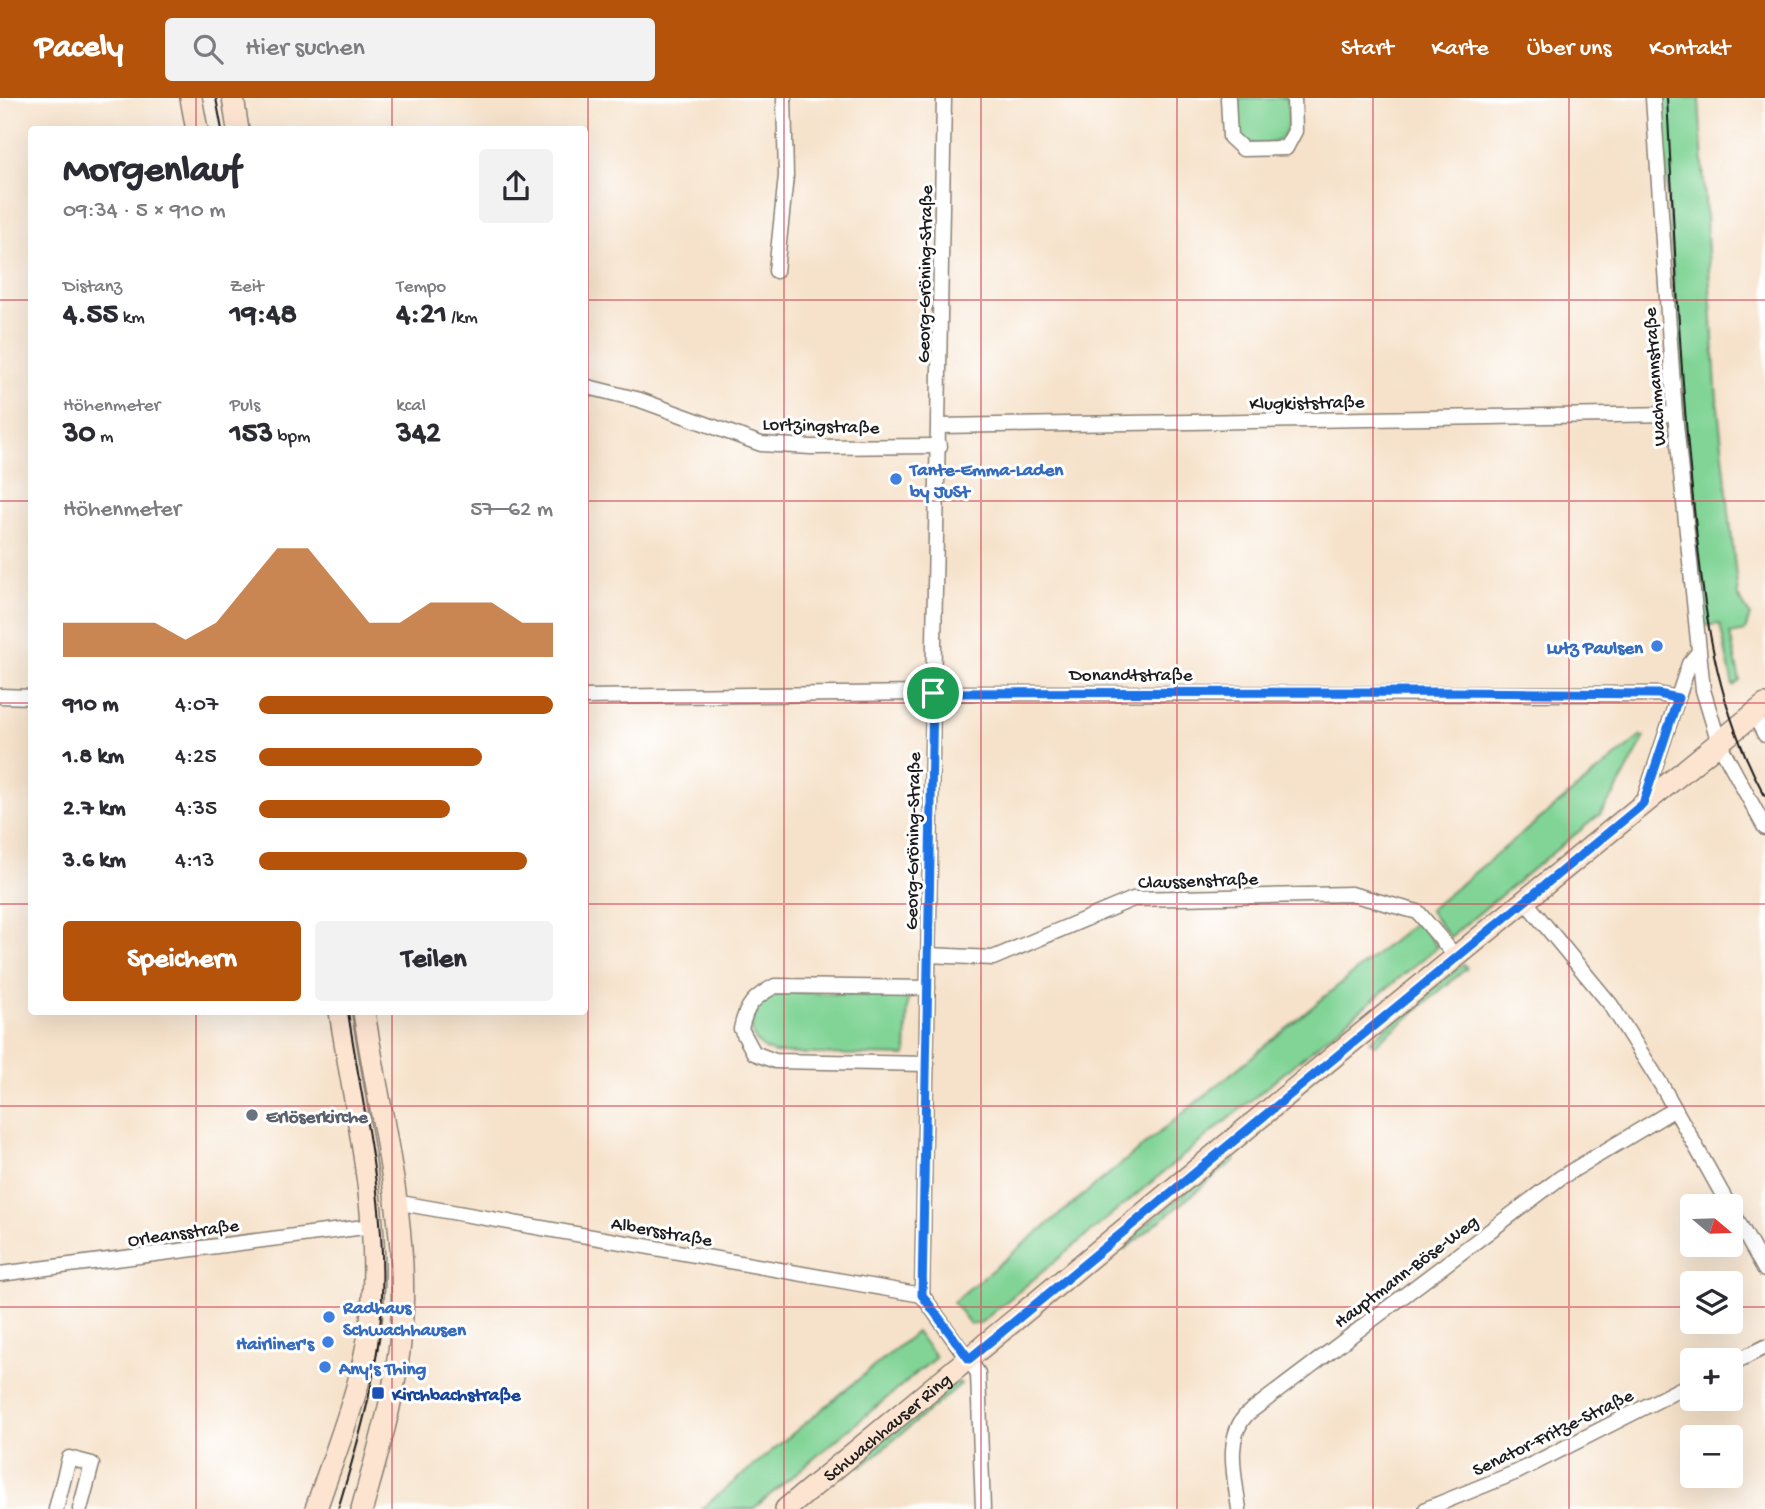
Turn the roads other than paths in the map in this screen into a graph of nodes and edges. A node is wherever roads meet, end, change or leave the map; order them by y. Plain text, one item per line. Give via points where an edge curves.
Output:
1 (191, 98) edge
2 (233, 98) edge
3 (784, 98) edge
4 (944, 98) edge
5 (1228, 98) edge
6 (1294, 98) edge
7 (1653, 98) edge
8 (196, 126) edge
9 (237, 126) edge
10 (776, 271) dead end
11 (588, 387) edge
12 (1675, 414) junction
13 (940, 426) junction
14 (940, 446) junction
15 (1698, 653) junction
16 (933, 693) junction
17 (0, 696) edge
18 (28, 697) edge
19 (588, 697) edge
20 (1678, 698) junction
21 (1760, 710) edge
22 (1765, 735) edge
23 (1719, 743) junction
24 (1643, 804) junction
25 (1765, 828) edge
26 (1525, 901) junction
27 (928, 955) junction
28 (1457, 958) junction
29 (928, 988) junction
30 (340, 1015) edge
31 (364, 1015) edge
32 (927, 1064) junction
33 (1675, 1109) junction
34 (1723, 1194) edge
35 (395, 1202) junction
36 (372, 1226) junction
37 (1743, 1230) edge
38 (1765, 1270) edge
39 (0, 1274) edge
40 (922, 1295) junction
41 (1765, 1347) edge
42 (1743, 1358) edge
43 (969, 1359) junction
44 (1680, 1389) edge
45 (56, 1509) edge
46 (80, 1509) edge
47 (316, 1509) edge
48 (362, 1509) edge
49 (786, 1509) edge
50 (983, 1509) edge
51 (1239, 1509) edge
52 (1426, 1509) edge

1 - 8 main road
2 - 9 main road
3 - 10 street via 786,176
4 - 13 street, Georg-Gröning-Straße
5 - 6 street via 1230,137 1243,149 1286,148 1295,131
7 - 12 street, Wachmannstraße
11 - 14 street, Lortzingstraße via 640,400 761,444
12 - 13 street, Klugkiststraße
12 - 15 street, Wachmannstraße
13 - 14 street, Georg-Gröning-Straße
14 - 16 street, Georg-Gröning-Straße
15 - 20 street via 1689,664
15 - 23 street, Wachmannstraße via 1705,702
16 - 19 street, Donandtstraße
16 - 20 street, Donandtstraße via 1447,692
16 - 27 street, Georg-Gröning-Straße
17 - 18 street
20 - 24 street
21 - 22 street
21 - 23 main road, Schwachhauser Ring
23 - 24 main road, Schwachhauser Ring
23 - 25 street, Wachmannstraße
24 - 26 main road, Schwachhauser Ring
26 - 28 main road, Schwachhauser Ring
26 - 33 street via 1611,1005
27 - 28 street, Claussenstraße via 993,958 1133,899 1351,894 1418,912
27 - 29 street, Georg-Gröning-Straße
28 - 43 main road, Schwachhauser Ring
29 - 32 street, Georg-Gröning-Straße
29 - 32 street via 775,986 753,998 741,1029 754,1053 775,1060
30 - 36 main road
31 - 35 main road
32 - 40 street, Georg-Gröning-Straße
33 - 34 street
33 - 51 street, Hauptmann-Böse-Weg via 1560,1178 1247,1414 1236,1425 1233,1442
35 - 40 street, Albersstraße
35 - 48 main road via 403,1271 401,1332 387,1416
36 - 39 street, Orleansstraße
36 - 47 main road via 373,1299 363,1364
37 - 38 street
40 - 43 street
41 - 42 street
43 - 49 main road, Schwachhauser Ring
43 - 50 street via 978,1373
44 - 52 street, Senator-Fritze-Straße via 1517,1472
45 - 46 street via 69,1458 92,1464

